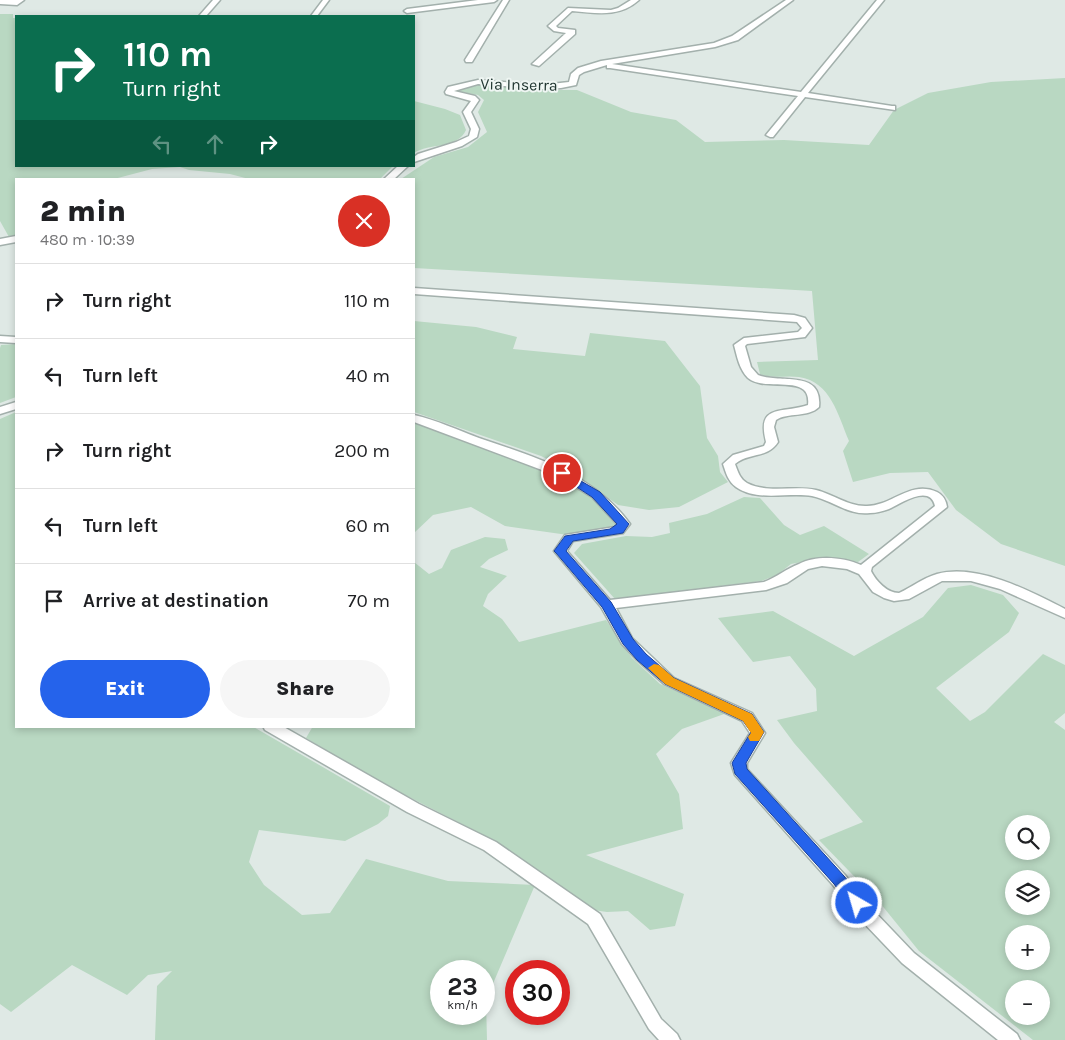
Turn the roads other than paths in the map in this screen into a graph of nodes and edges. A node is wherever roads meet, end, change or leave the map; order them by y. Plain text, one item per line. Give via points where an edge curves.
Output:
1 (21, 0) edge
2 (217, 0) edge
3 (326, 0) edge
4 (415, 0) edge
5 (494, 0) edge
6 (506, 0) edge
7 (636, 0) edge
8 (790, 0) edge
9 (881, 0) edge
10 (1, 3) edge
11 (406, 14) edge
12 (203, 15) edge
13 (315, 15) edge
14 (469, 60) dead end
15 (536, 64) dead end
16 (599, 64) junction
17 (803, 95) junction
18 (892, 108) dead end
19 (770, 135) dead end
20 (415, 159) edge
21 (403, 167) edge
22 (389, 178) edge
23 (15, 239) edge
24 (0, 242) edge
25 (415, 291) edge
26 (0, 339) edge
27 (15, 340) edge
28 (15, 405) edge
29 (0, 411) edge
30 (415, 418) edge
31 (864, 571) junction
32 (607, 605) junction
33 (1065, 614) edge
34 (273, 728) edge
35 (671, 1040) edge
36 (1011, 1040) edge

1 - 10 street
2 - 12 street
3 - 13 street
4 - 11 street
5 - 11 street
6 - 14 street
7 - 15 street via 611,12 570,9 552,26 556,30 572,32
8 - 16 street, Via Inserra via 736,38 715,45
9 - 17 street
16 - 17 street
16 - 20 street, Via Inserra via 581,70 575,74 573,83 561,86 478,82 452,89 449,92 475,100 467,112 475,129 473,137
17 - 18 street
17 - 19 street
21 - 22 street
23 - 24 street
25 - 31 street via 801,320 807,328 801,335 744,341 739,345 750,374 761,381 805,385 811,389 815,402 813,407 774,416 768,424 772,442 768,448 732,460 730,470 736,480 750,490 810,492 865,510 880,508 913,494 932,494 938,498 941,507 867,565
26 - 27 street
28 - 29 street
30 - 32 street via 534,461 562,473 596,494 624,524 611,532 569,538 560,551
31 - 32 street via 850,565 822,562 804,566 766,586
31 - 33 street via 872,584 899,597 942,577 970,575 1036,598
32 - 36 street via 628,641 669,681 747,717 758,732 739,763 740,771 908,958
34 - 35 street via 413,808 490,846 594,919 655,1024

